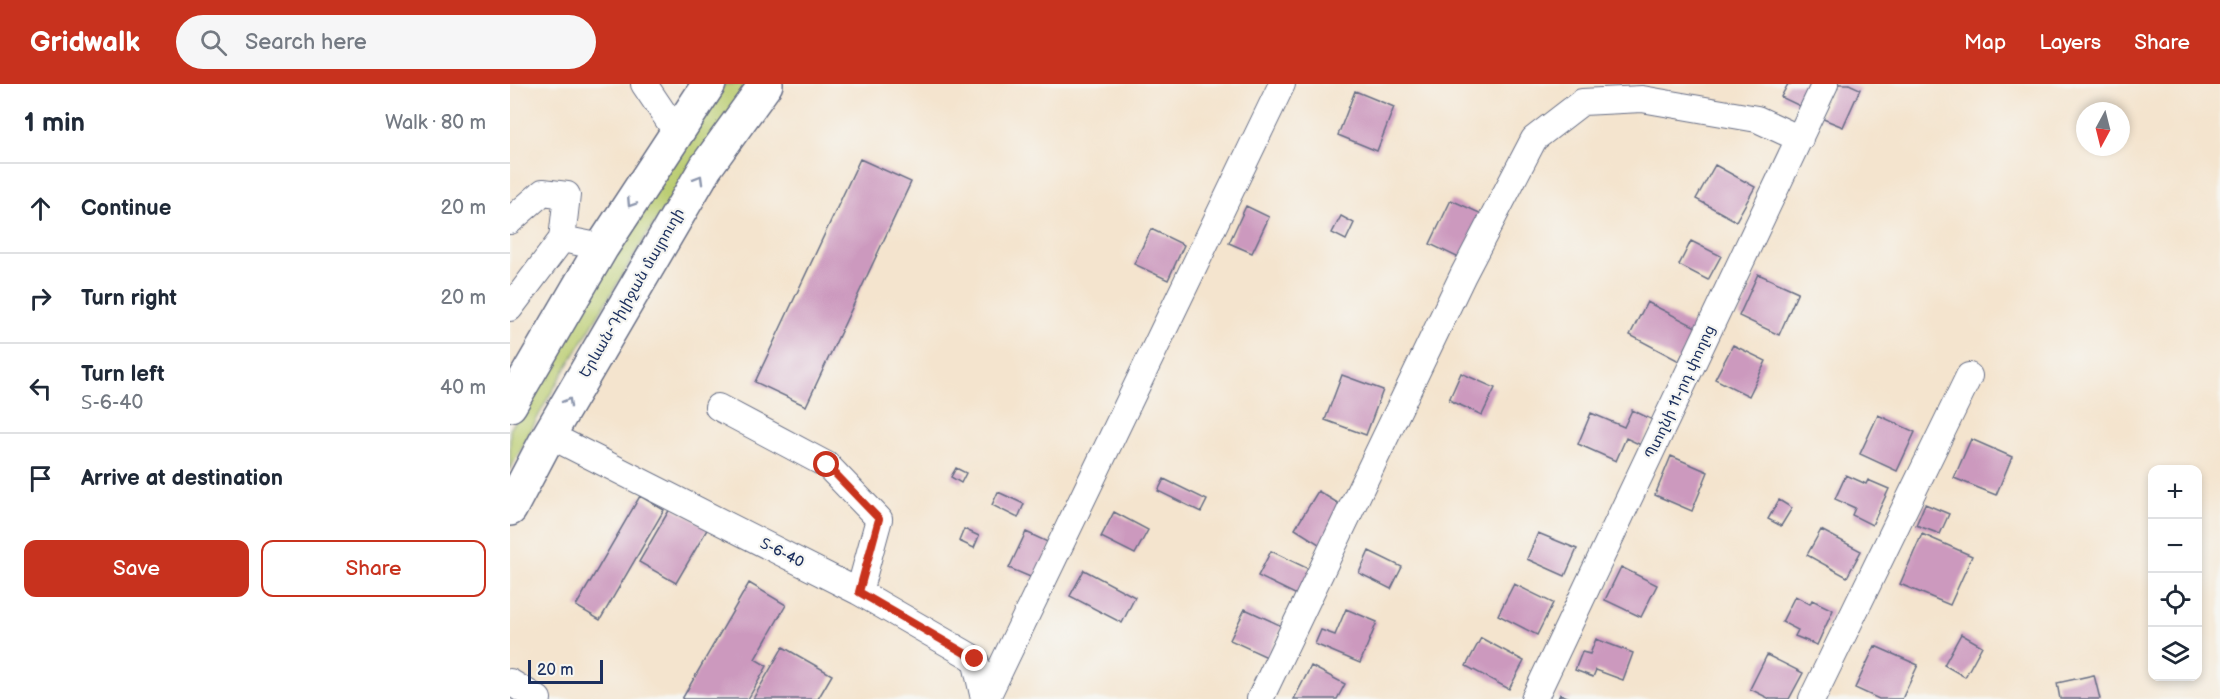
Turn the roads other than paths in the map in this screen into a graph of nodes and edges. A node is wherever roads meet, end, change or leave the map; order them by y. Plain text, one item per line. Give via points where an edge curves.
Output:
1 (644, 84) edge
2 (709, 84) edge
3 (766, 84) edge
4 (1282, 84) edge
5 (1825, 84) edge
6 (677, 133) junction
7 (1800, 139) junction
8 (510, 221) edge
9 (562, 239) junction
10 (602, 247) junction
11 (510, 308) edge
12 (1969, 375) dead end
13 (510, 405) edge
14 (718, 407) dead end
15 (549, 435) junction
16 (510, 509) edge
17 (859, 592) junction
18 (510, 682) edge
19 (538, 699) edge
20 (985, 699) edge
21 (1260, 699) edge
22 (1534, 699) edge
23 (1812, 699) edge

1 - 6 street
2 - 6 highway
15 -> 3 highway, Երևան-Դիլիջան մայրուղի via 706,167
4 - 20 street
5 - 7 street, Պտղնի 11-րդ փողոց
6 -> 10 highway
7 - 21 street via 1757,119 1642,99 1582,102 1534,140 1463,275
7 - 22 street, Պտղնի 11-րդ փողոց
8 - 9 street via 543,192 567,195
9 - 10 street
9 - 11 street
10 - 13 highway
12 - 23 street
14 - 17 street via 827,465 879,519
15 - 16 highway, Երևան-Դիլիջան մայրուղի
15 - 17 street, Տ-6-40 / Տ-6-40
17 - 20 street, Տ-6-40 / Տ-6-40 via 975,659
18 - 19 street

